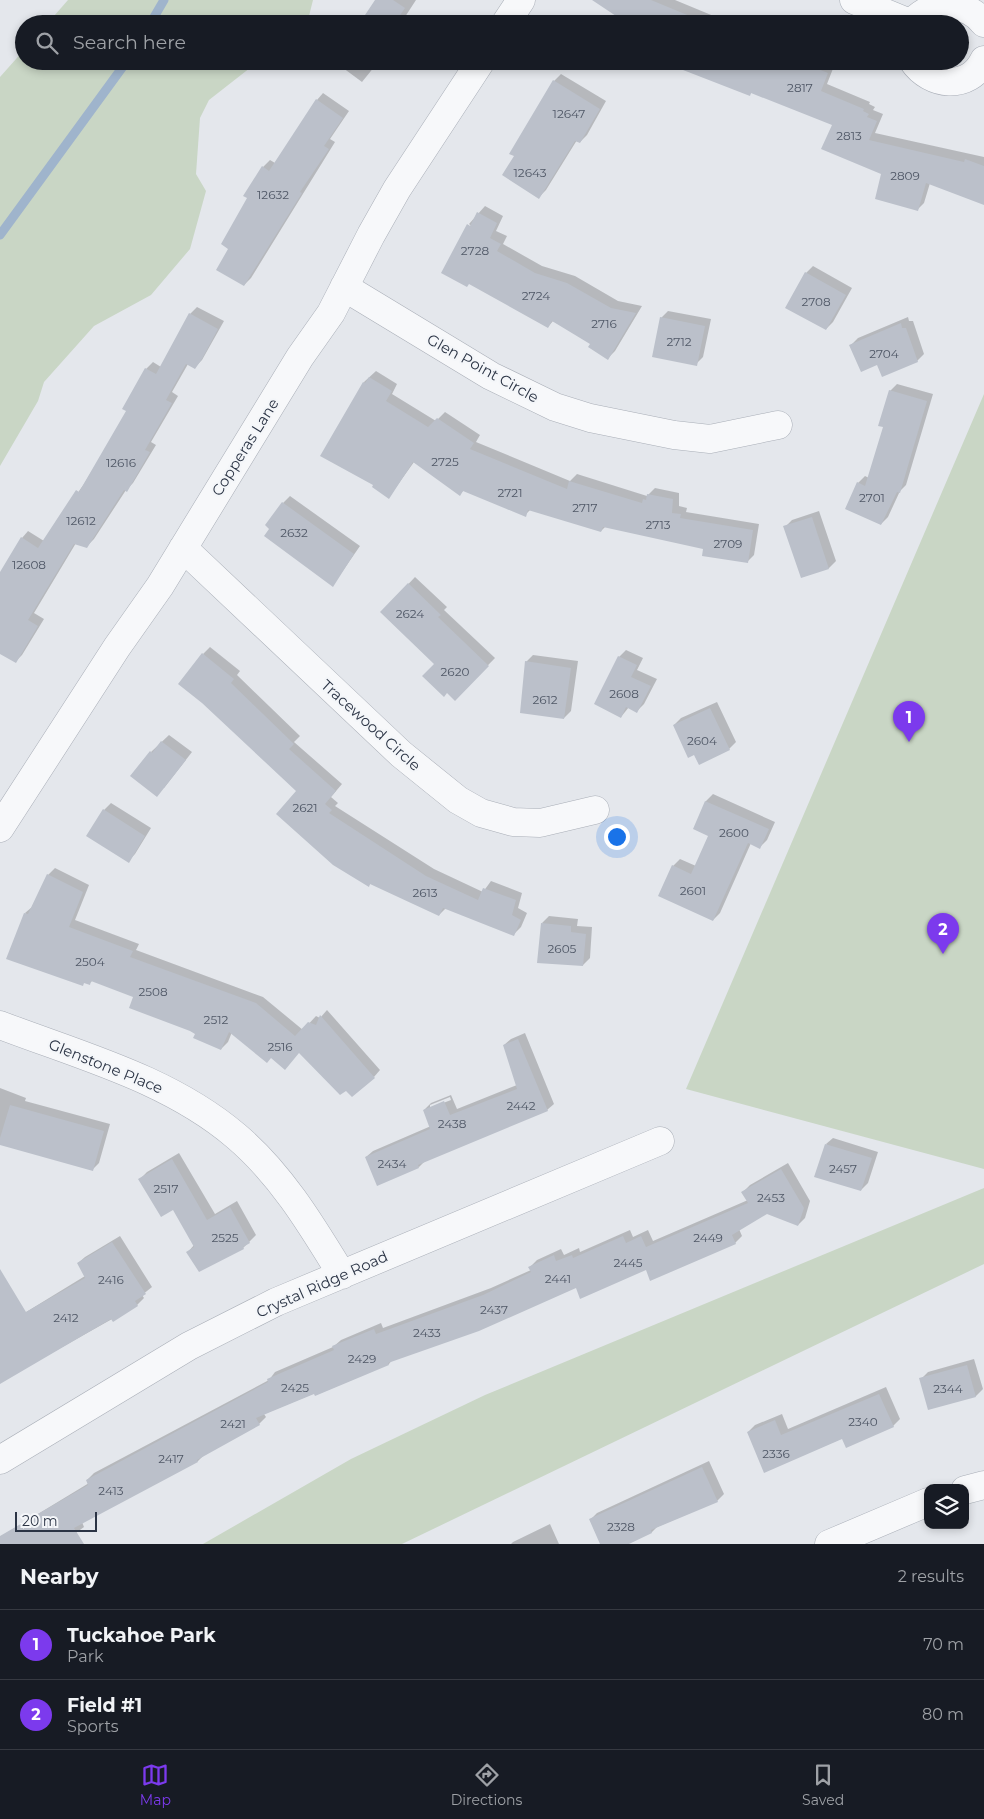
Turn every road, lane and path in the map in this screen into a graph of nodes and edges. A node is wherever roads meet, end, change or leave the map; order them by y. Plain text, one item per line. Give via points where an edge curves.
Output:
1 (521, 0) edge
2 (854, 0) edge
3 (511, 15) edge
4 (890, 15) edge
5 (919, 15) edge
6 (984, 23) edge
7 (984, 60) edge
8 (475, 70) edge
9 (920, 70) edge
10 (344, 288) junction
11 (778, 425) dead end
12 (183, 548) junction
13 (595, 810) dead end
14 (0, 828) edge
15 (0, 1025) edge
16 (660, 1141) dead end
17 (342, 1275) junction
18 (0, 1460) edge
19 (984, 1485) edge
20 (969, 1489) edge
21 (924, 1504) edge
22 (829, 1544) edge

1 - 3 street
2 - 4 street
5 - 6 street via 930,5 957,2 969,7
7 - 9 street via 972,75 960,81 933,79
8 - 10 street, Copperas Lane via 397,189
10 - 11 street, Glen Point Circle via 491,376 555,407 609,422 710,439
10 - 12 street, Copperas Lane
12 - 13 street, Tracewood Circle via 401,754 458,800 481,813 513,822 540,823
12 - 14 street, Copperas Lane
15 - 17 street, Glenstone Place via 145,1079 217,1120 268,1167 307,1218
16 - 17 street, Crystal Ridge Road
17 - 18 street, Crystal Ridge Road via 276,1302 189,1346
19 - 20 street
21 - 22 street

